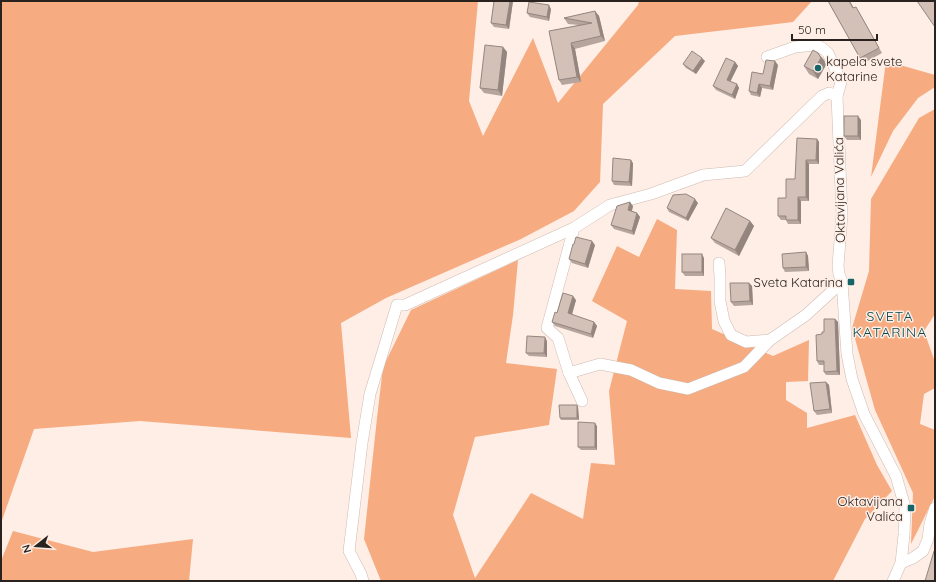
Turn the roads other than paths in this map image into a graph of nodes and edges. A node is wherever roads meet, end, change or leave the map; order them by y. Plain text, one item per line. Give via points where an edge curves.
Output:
1 (767, 57) dead end
2 (837, 96) junction
3 (574, 228) junction
4 (719, 263) dead end
5 (842, 282) junction
6 (770, 340) junction
7 (569, 373) junction
8 (582, 401) dead end
9 (935, 508) edge
10 (900, 563) junction
11 (363, 581) edge
12 (893, 581) edge

1 - 2 street, Oktavijana Valića via 796,47 816,45 822,48 828,53 841,82
2 - 3 street via 829,93 822,96 745,171 703,175 651,194 610,205
2 - 5 street, Oktavijana Valića via 842,215 838,266
3 - 7 street via 547,328 558,338
3 - 11 street via 406,305 397,305 370,394 362,443 349,551
4 - 6 street via 720,301 724,321 731,335 746,342
5 - 6 street via 806,315
5 - 10 street, Oktavijana Valića via 847,354 852,378 864,414 896,476 905,507
6 - 7 street via 744,367 688,389 659,383 631,370 600,364
7 - 8 street
9 - 10 street via 923,551
10 - 12 street, Oktavijana Valića

